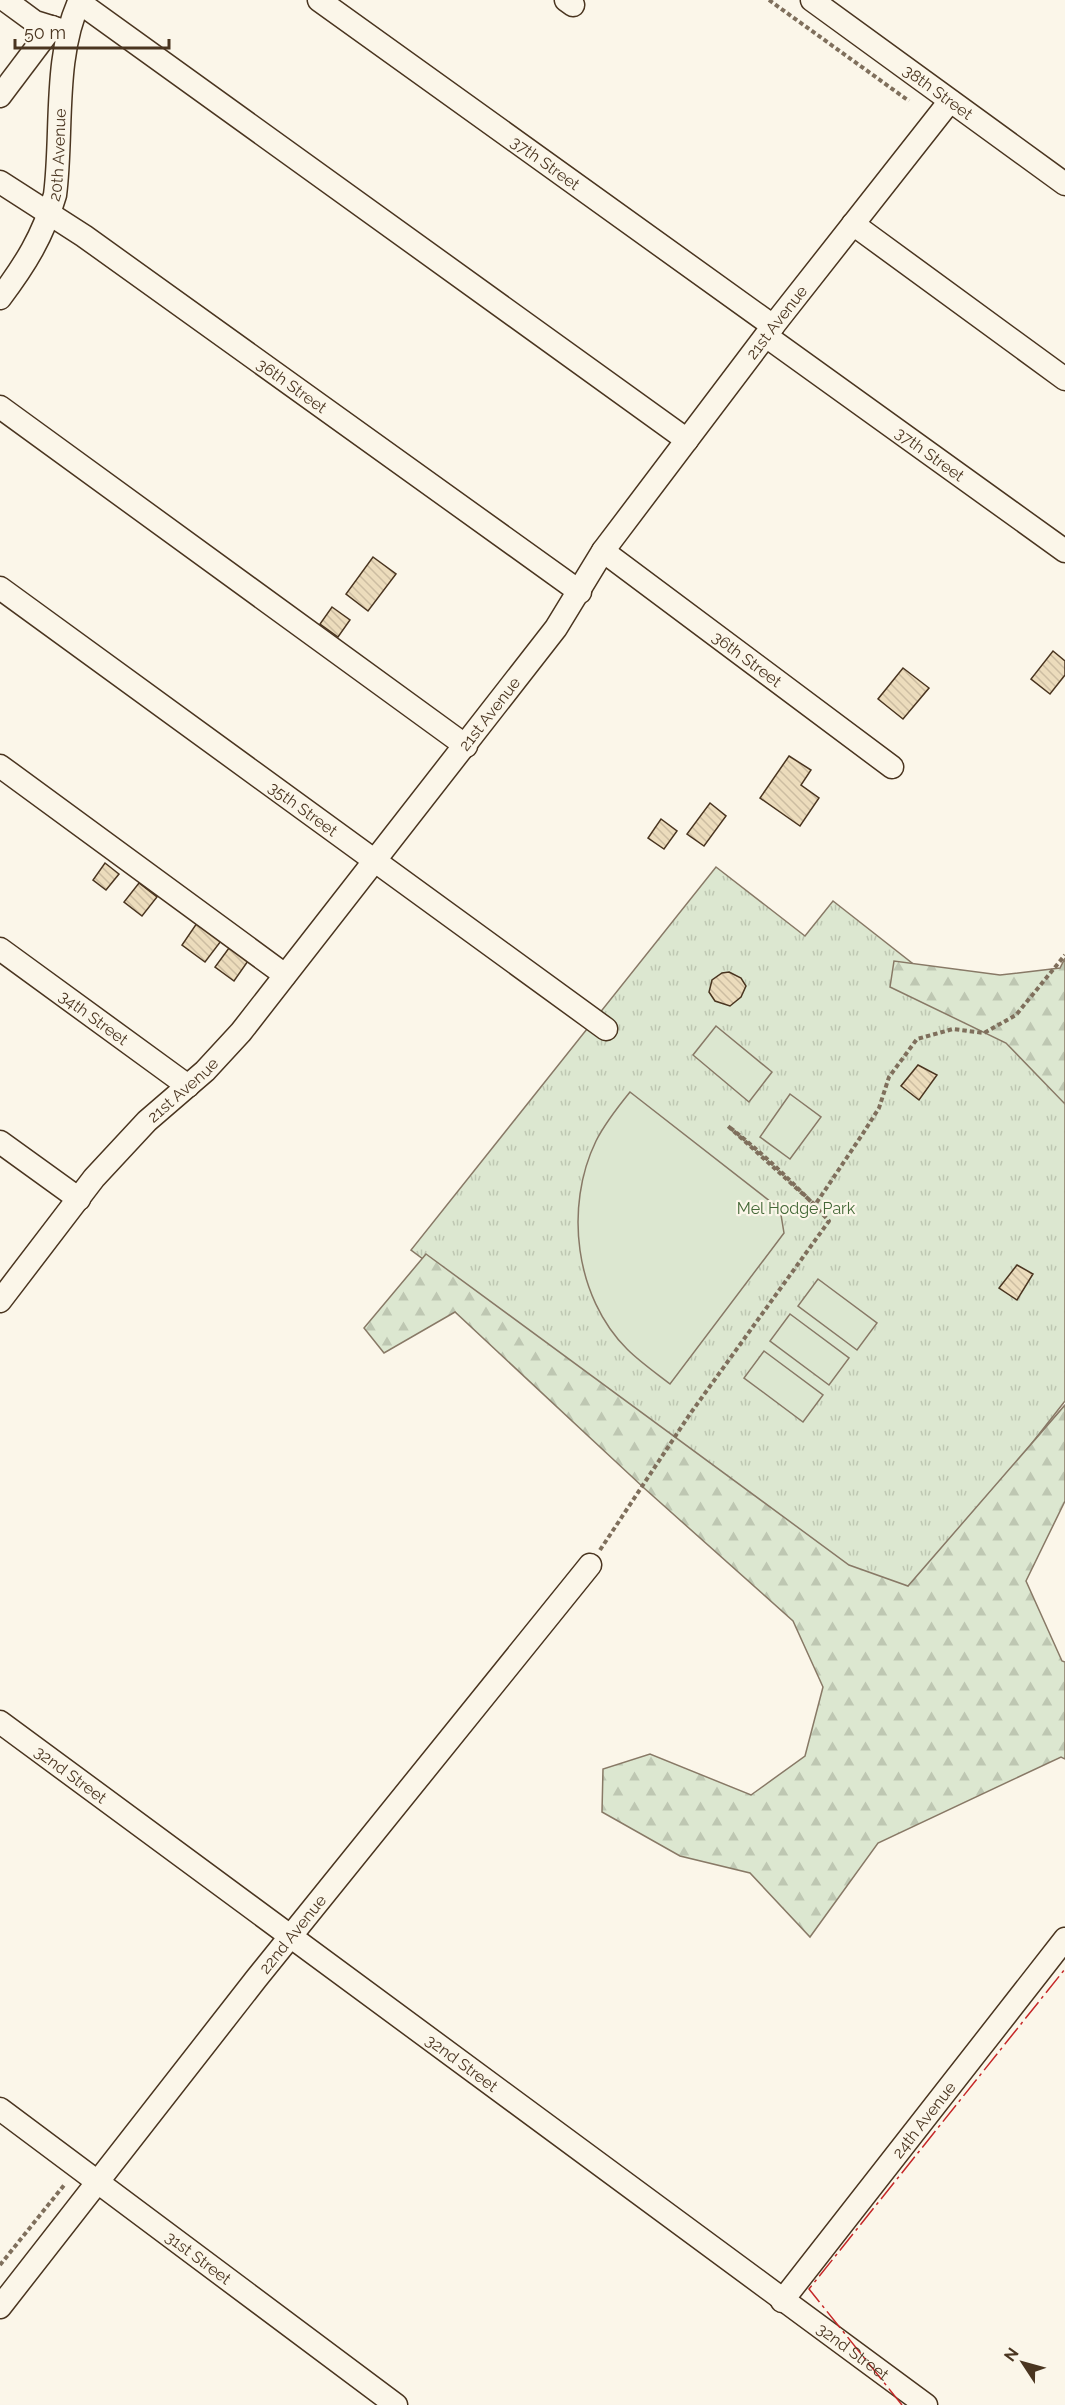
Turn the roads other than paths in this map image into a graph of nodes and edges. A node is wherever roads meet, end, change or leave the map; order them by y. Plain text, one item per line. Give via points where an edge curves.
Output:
1 (5, 0) edge
2 (319, 0) edge
3 (79, 1) edge
4 (816, 1) edge
5 (60, 30) junction
6 (0, 96) edge
7 (950, 100) junction
8 (0, 182) edge
9 (1065, 184) edge
10 (50, 213) junction
11 (853, 224) junction
12 (0, 298) edge
13 (770, 331) junction
14 (1065, 379) edge
15 (0, 407) edge
16 (687, 440) junction
17 (603, 551) junction
18 (1065, 551) edge
19 (0, 588) edge
20 (580, 592) junction
21 (466, 746) junction
22 (0, 766) edge
23 (892, 767) dead end
24 (374, 861) junction
25 (0, 948) edge
26 (285, 975) junction
27 (606, 1029) dead end
28 (188, 1086) junction
29 (0, 1142) edge
30 (79, 1199) junction
31 (0, 1300) edge
32 (590, 1565) road end
33 (0, 1722) edge
34 (289, 1937) junction
35 (1065, 1939) edge
36 (0, 2109) edge
37 (97, 2182) junction
38 (782, 2301) junction
39 (0, 2307) edge
40 (396, 2405) edge
41 (926, 2405) edge

1 - 5 street via 35,22
2 - 13 street, 37th Street
3 - 5 street, 20th Avenue
3 - 16 street
4 - 7 street, 38th Street
5 - 6 street, 20th Avenue
5 - 10 street, 20th Avenue via 58,170
7 - 9 street, 38th Street
7 - 11 street, 21st Avenue
8 - 10 street, 36th Street
10 - 12 street, 20th Avenue via 26,263
10 - 20 street, 36th Street
11 - 13 street, 21st Avenue
11 - 14 street
13 - 16 street, 21st Avenue
13 - 18 street, 37th Street
15 - 21 street
16 - 17 street, 21st Avenue
17 - 20 street, 21st Avenue
17 - 23 street, 36th Street
19 - 24 street, 35th Street
20 - 21 street, 21st Avenue
21 - 24 street, 21st Avenue
22 - 26 street
24 - 26 street, 21st Avenue
24 - 27 street, 35th Street
25 - 28 street, 34th Street
26 - 28 street, 21st Avenue via 221,1054
28 - 30 street, 21st Avenue via 147,1121
29 - 30 street
30 - 31 street, 21st Avenue
32 - 34 street, 22nd Avenue
33 - 34 street, 32nd Street
34 - 37 street, 22nd Avenue
34 - 38 street, 32nd Street
35 - 38 street, 24th Avenue
36 - 37 street, 31st Street
37 - 39 street, 22nd Avenue
37 - 40 street, 31st Street
38 - 41 street, 32nd Street

